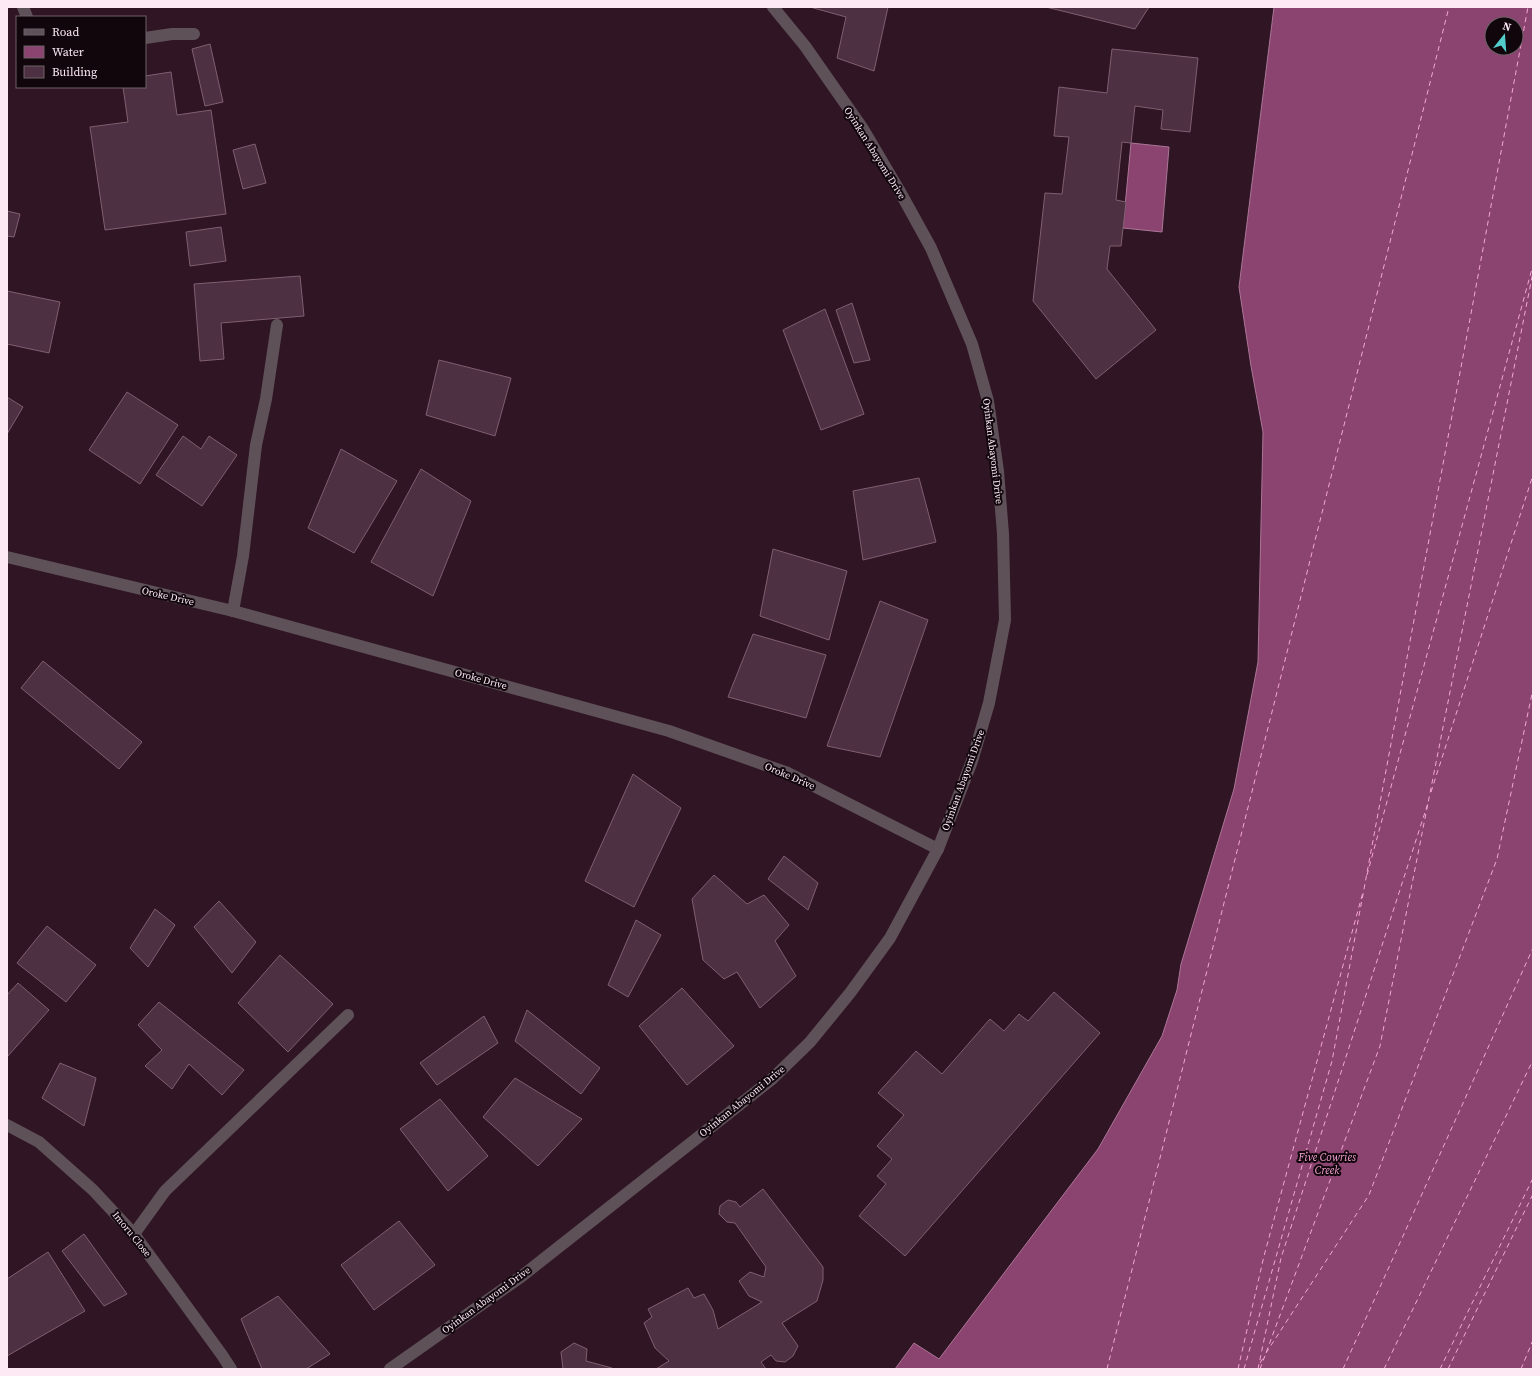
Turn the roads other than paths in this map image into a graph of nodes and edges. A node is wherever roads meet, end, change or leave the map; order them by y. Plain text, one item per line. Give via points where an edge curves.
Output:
1 (774, 7) edge
2 (194, 34) dead end
3 (146, 38) edge
4 (277, 325) dead end
5 (7, 557) edge
6 (233, 611) junction
7 (938, 849) junction
8 (348, 1016) dead end
9 (7, 1125) edge
10 (134, 1234) junction
11 (231, 1369) edge
12 (390, 1369) edge

1 - 7 street, Oyinkan Abayomi Drive via 863,129 931,248 972,344 988,401 998,471 1003,534 1005,620 989,703 972,761
2 - 3 street
4 - 6 street via 256,445
5 - 6 street, Oroke Drive
6 - 7 street, Oroke Drive via 669,731 788,773
7 - 12 street, Oyinkan Abayomi Drive via 890,938 810,1042 772,1079 522,1276
8 - 10 street via 165,1190
9 - 10 street, Imoru Close via 39,1142 93,1190
10 - 11 street, Imoru Close

